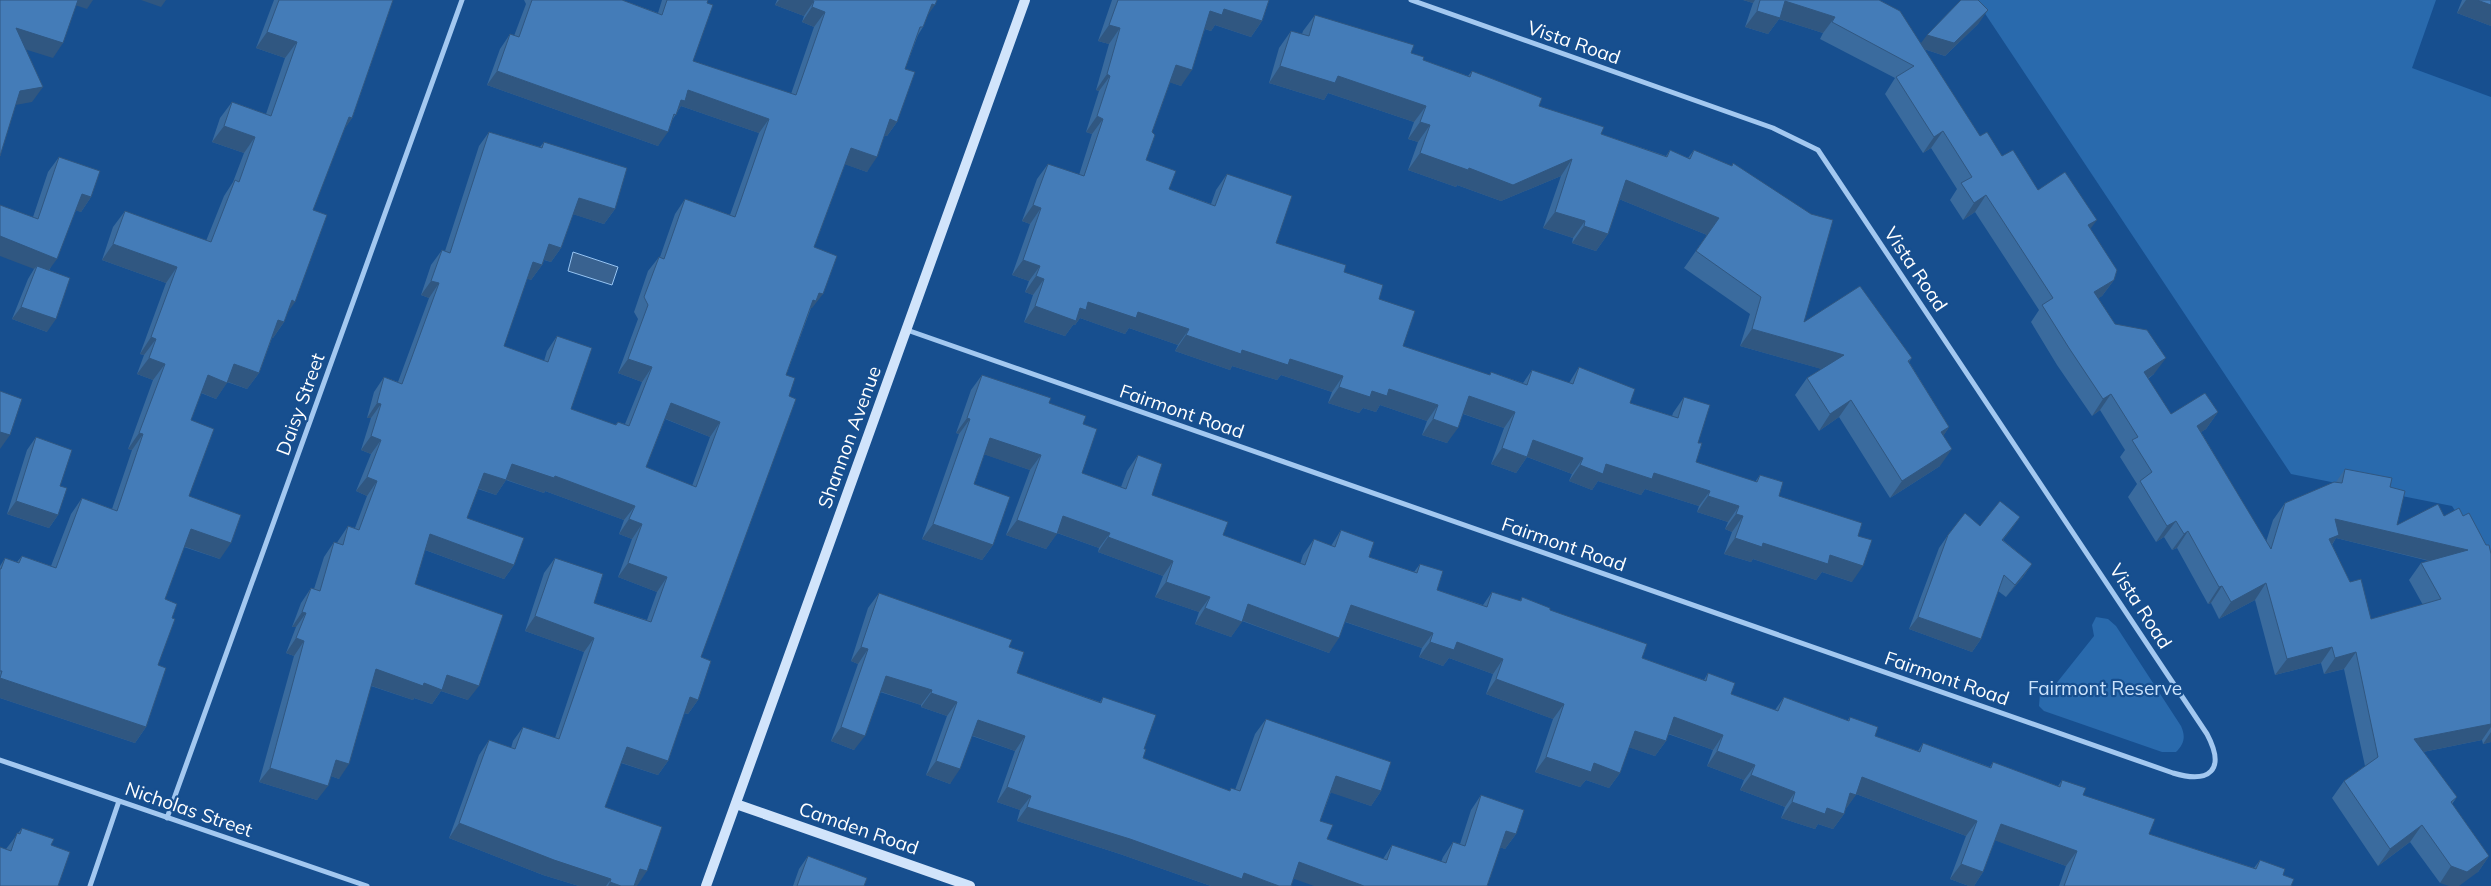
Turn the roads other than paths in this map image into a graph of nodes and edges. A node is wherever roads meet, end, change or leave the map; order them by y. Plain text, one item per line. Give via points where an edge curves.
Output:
1 (462, 0) edge
2 (1025, 0) edge
3 (1411, 0) edge
4 (907, 330) junction
5 (0, 760) edge
6 (2212, 771) joint
7 (119, 801) junction
8 (736, 804) junction
9 (167, 818) junction
10 (90, 886) edge
11 (367, 886) edge
12 (706, 886) edge
13 (970, 886) edge

1 - 9 street, Daisy Street
2 - 4 main road, Shannon Avenue
3 - 6 street, Vista Road via 1773,128 1818,150 2207,734 2215,753
4 - 6 street, Fairmont Road via 2173,773 2195,778
4 - 8 main road, Shannon Avenue
5 - 7 street, Nicholas Street
7 - 9 street, Nicholas Street
7 - 10 street
8 - 12 main road, Shannon Avenue
8 - 13 main road, Camden Road
9 - 11 street, Nicholas Street

